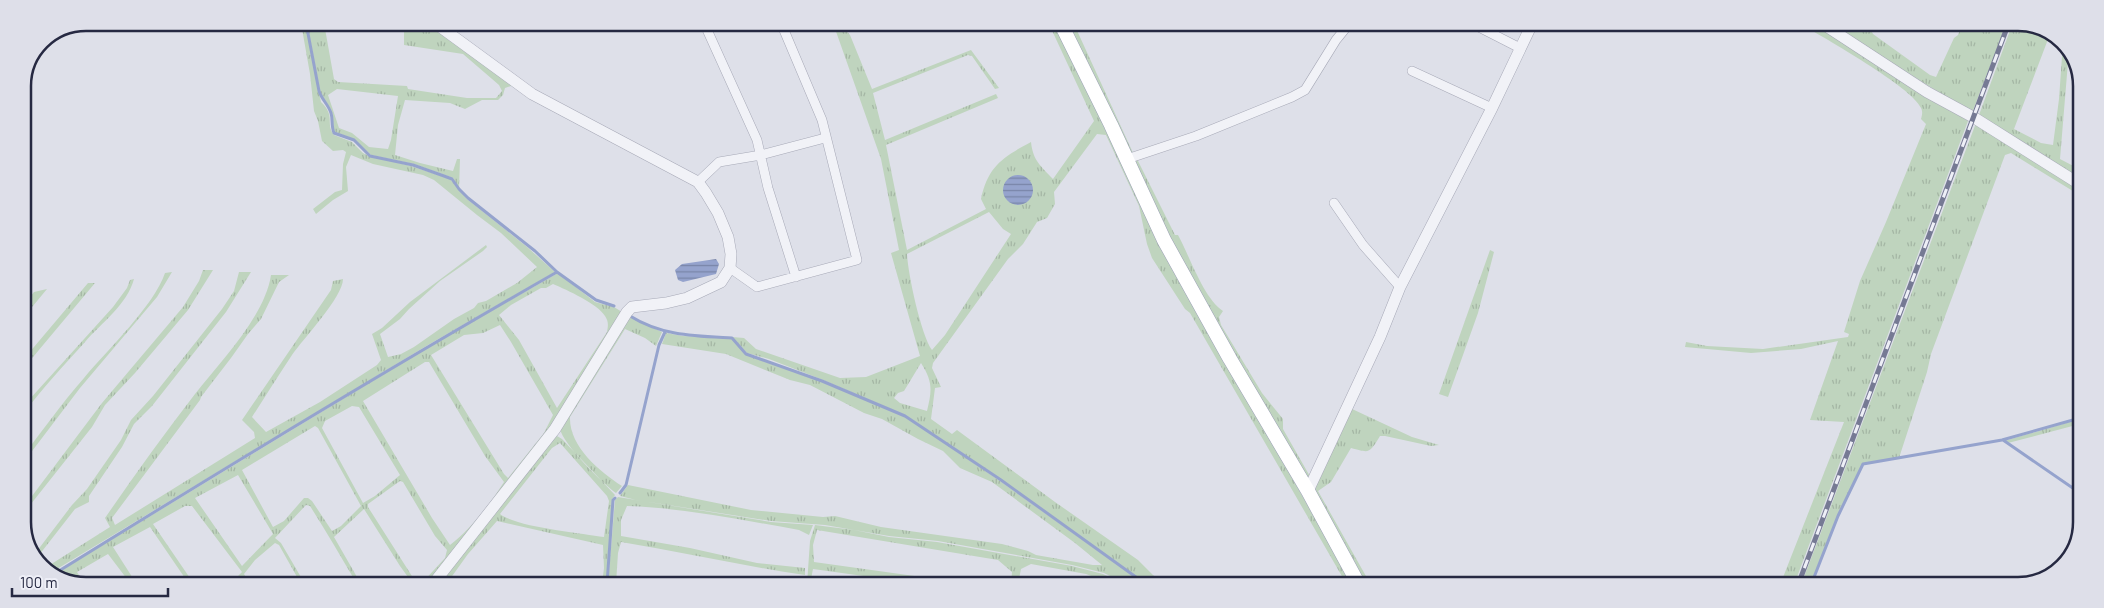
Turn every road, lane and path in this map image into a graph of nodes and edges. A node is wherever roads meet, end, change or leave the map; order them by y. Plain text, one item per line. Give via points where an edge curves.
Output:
1 (446, 31) edge
2 (708, 31) edge
3 (784, 31) edge
4 (1064, 31) edge
5 (1343, 31) edge
6 (1487, 31) edge
7 (1528, 31) edge
8 (1834, 31) edge
9 (1520, 48) junction
10 (1412, 71) dead end
11 (1492, 108) junction
12 (825, 138) junction
13 (761, 155) junction
14 (1127, 159) junction
15 (2073, 180) edge
16 (698, 182) junction
17 (1334, 203) dead end
18 (730, 268) junction
19 (796, 277) junction
20 (1400, 287) junction
21 (1308, 492) junction
22 (439, 577) edge
23 (1354, 577) edge

1 - 16 street via 532,94
2 - 13 street
3 - 12 street via 822,120
4 - 14 main road
5 - 14 street via 1305,90 1196,136
6 - 9 street
7 - 9 street
8 - 15 street
9 - 11 street
10 - 11 street
11 - 20 street
12 - 13 street
12 - 19 street via 857,260
13 - 16 street via 719,162
13 - 19 street
14 - 21 main road via 1164,240
16 - 18 street via 718,212 728,237 732,254
17 - 20 street via 1363,245
18 - 19 street via 757,287
18 - 22 street via 721,282 687,298 632,306 556,429
20 - 21 street
21 - 23 main road

